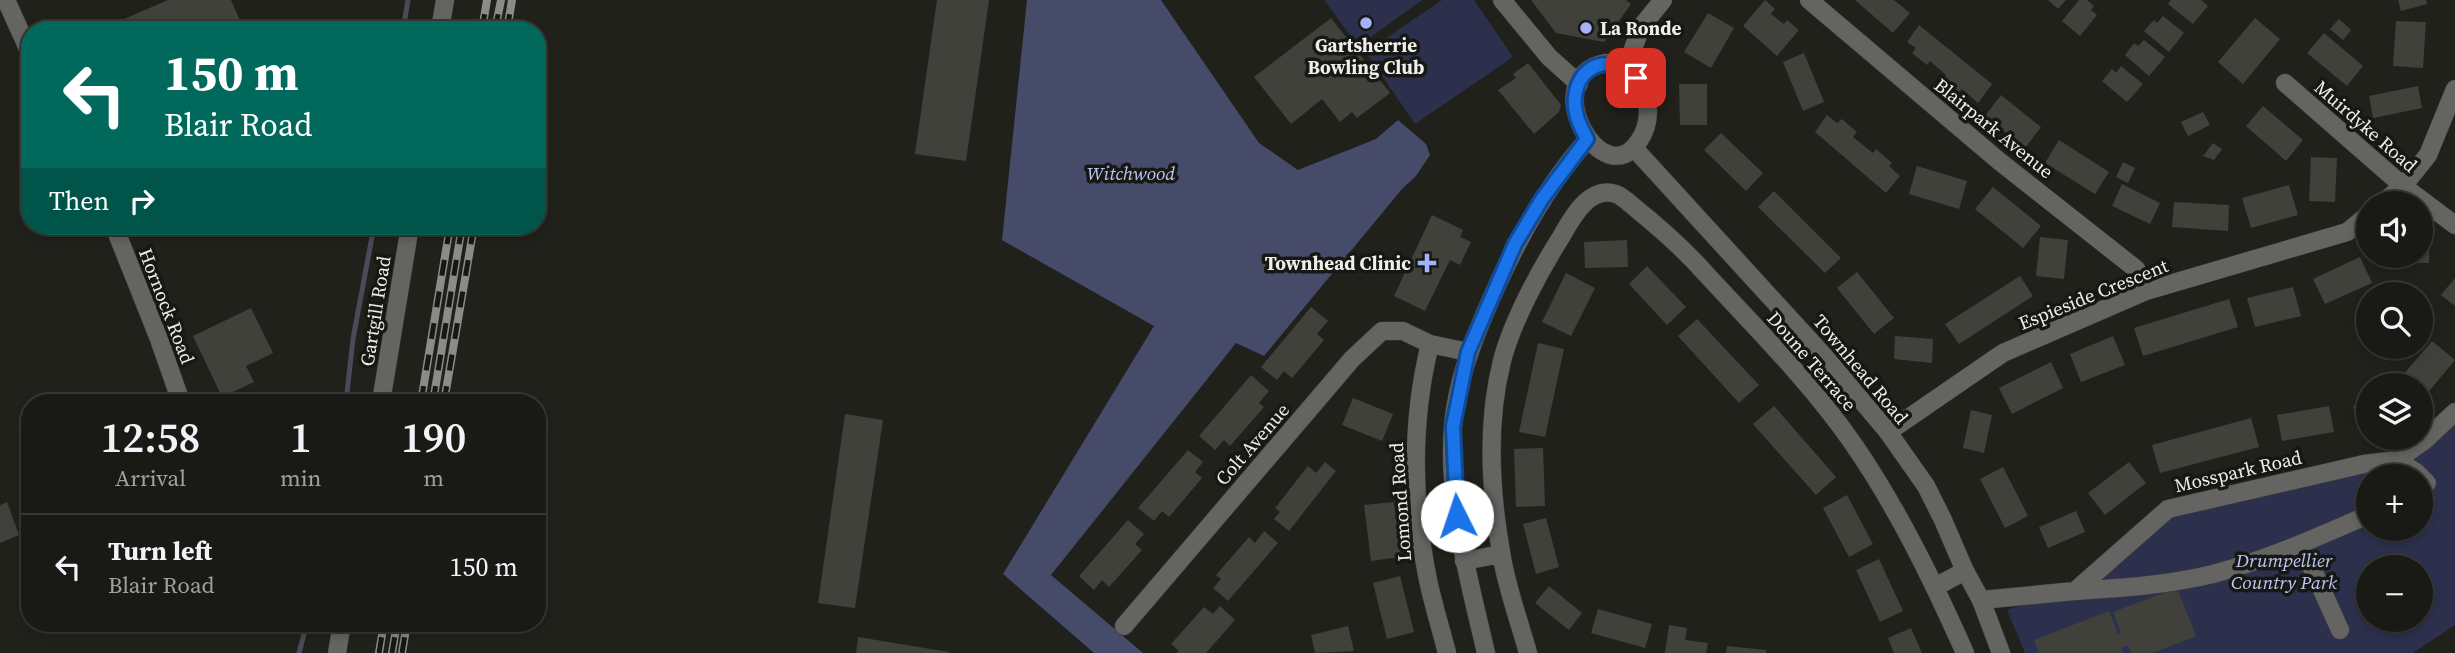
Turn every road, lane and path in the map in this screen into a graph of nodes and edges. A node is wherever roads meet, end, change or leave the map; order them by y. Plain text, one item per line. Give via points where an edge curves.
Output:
1 (6, 0) edge
2 (444, 0) edge
3 (1502, 0) edge
4 (1663, 0) edge
5 (1809, 0) edge
6 (441, 21) edge
7 (21, 33) edge
8 (1626, 68) junction
9 (2285, 83) dead end
10 (1579, 84) junction
11 (2455, 89) edge
12 (1587, 139) junction
13 (1634, 148) junction
14 (2403, 186) junction
15 (2397, 191) edge
16 (2356, 225) edge
17 (2455, 225) edge
18 (118, 235) edge
19 (409, 235) edge
20 (2146, 291) junction
21 (1430, 344) junction
22 (1468, 352) junction
23 (178, 394) edge
24 (383, 394) edge
25 (2455, 412) edge
26 (1888, 432) junction
27 (2398, 460) junction
28 (2404, 464) edge
29 (2356, 520) edge
30 (2299, 545) junction
31 (1501, 554) junction
32 (1464, 561) junction
33 (1965, 570) junction
34 (1935, 587) junction
35 (2076, 592) junction
36 (1981, 600) junction
37 (1124, 626) dead end
38 (2340, 630) dead end
39 (340, 632) edge
40 (337, 653) edge
41 (1447, 653) edge
42 (1486, 653) edge
43 (1528, 653) edge
44 (1965, 653) edge
45 (2001, 653) edge

1 - 7 street
2 - 6 street
3 - 10 street via 1533,39
4 - 8 street via 1641,27
5 - 20 street, Blairpark Avenue via 1999,161 2136,269
8 - 10 street via 1597,65
8 - 13 street via 1647,100 1647,124
9 - 14 street, Muirdyke Road
10 - 12 street via 1575,104
11 - 14 street via 2428,155
12 - 13 street via 1612,156
12 - 22 street via 1515,244
13 - 26 street, Townhead Road
14 - 15 street
14 - 17 street, Muirdyke Road
16 - 20 street, Espieside Crescent via 2347,232
18 - 23 street, Hornock Road
19 - 24 street, Gartgill Road
20 - 26 street, Espieside Crescent via 2003,353
21 - 22 street
21 - 37 street, Colt Avenue via 1403,331 1382,331 1352,359
21 - 41 street, Lomond Road via 1417,411 1417,496 1428,579
22 - 32 street via 1453,426
25 - 27 street, Mosspark Road
26 - 33 street, Townhead Road via 1926,486
27 - 28 street
27 - 35 street, Mosspark Road via 2168,509
29 - 30 street
30 - 35 street via 2214,573 2148,586
30 - 38 street
31 - 32 street
31 - 34 street, Doune Terrace via 1490,460 1502,359 1538,273 1572,220 1595,195 1618,194 1681,246 1838,424 1885,495
31 - 43 street
32 - 42 street
33 - 34 street
33 - 36 street, Townhead Road
34 - 44 street, Doune Terrace
35 - 36 street
36 - 45 street, Townhead Road
39 - 40 street

